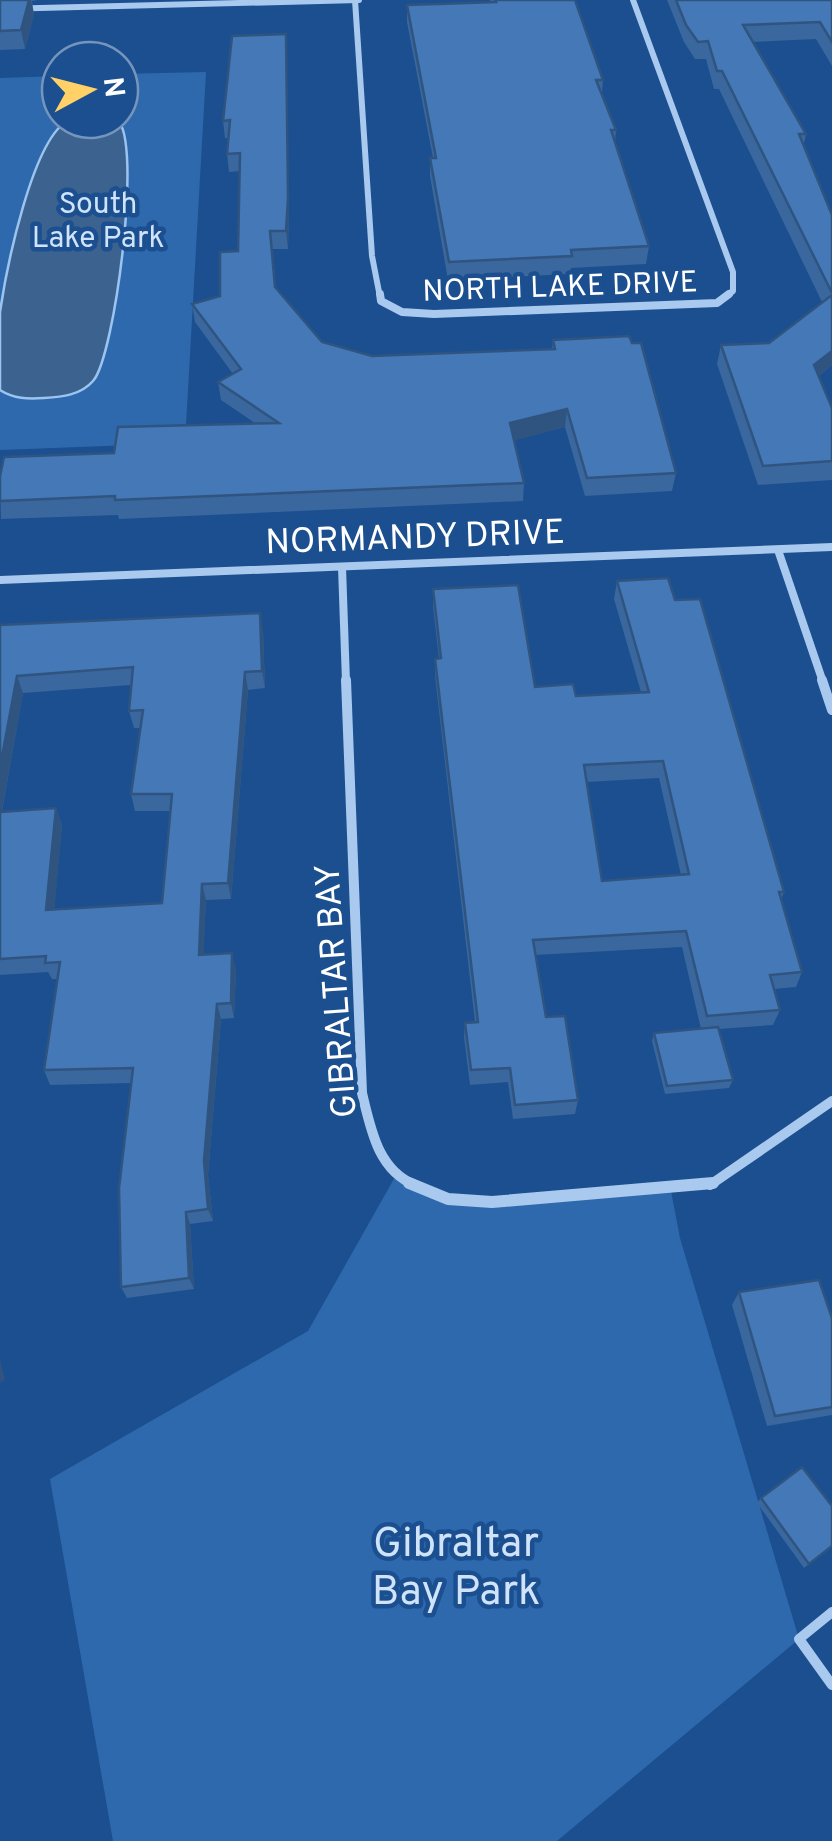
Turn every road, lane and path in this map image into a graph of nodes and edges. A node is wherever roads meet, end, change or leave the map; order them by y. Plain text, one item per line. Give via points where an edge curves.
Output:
1 (358, 0) edge
2 (633, 0) edge
3 (0, 9) edge
4 (832, 548) edge
5 (778, 550) junction
6 (342, 567) junction
7 (0, 580) edge
8 (832, 710) edge
9 (832, 1102) edge
10 (832, 1612) edge
11 (832, 1684) edge

1 - 2 street, NORTH LAKE DRIVE via 373,268 381,302 402,312 434,314 718,303 733,291 733,272
1 - 3 street
4 - 5 street, NORMANDY DRIVE
5 - 6 street, NORMANDY DRIVE
5 - 8 street
6 - 7 street, NORMANDY DRIVE
6 - 9 street, GIBRALTAR BAY via 362,1093 372,1136 395,1178 448,1200 492,1202 710,1186
10 - 11 lane via 799,1638

